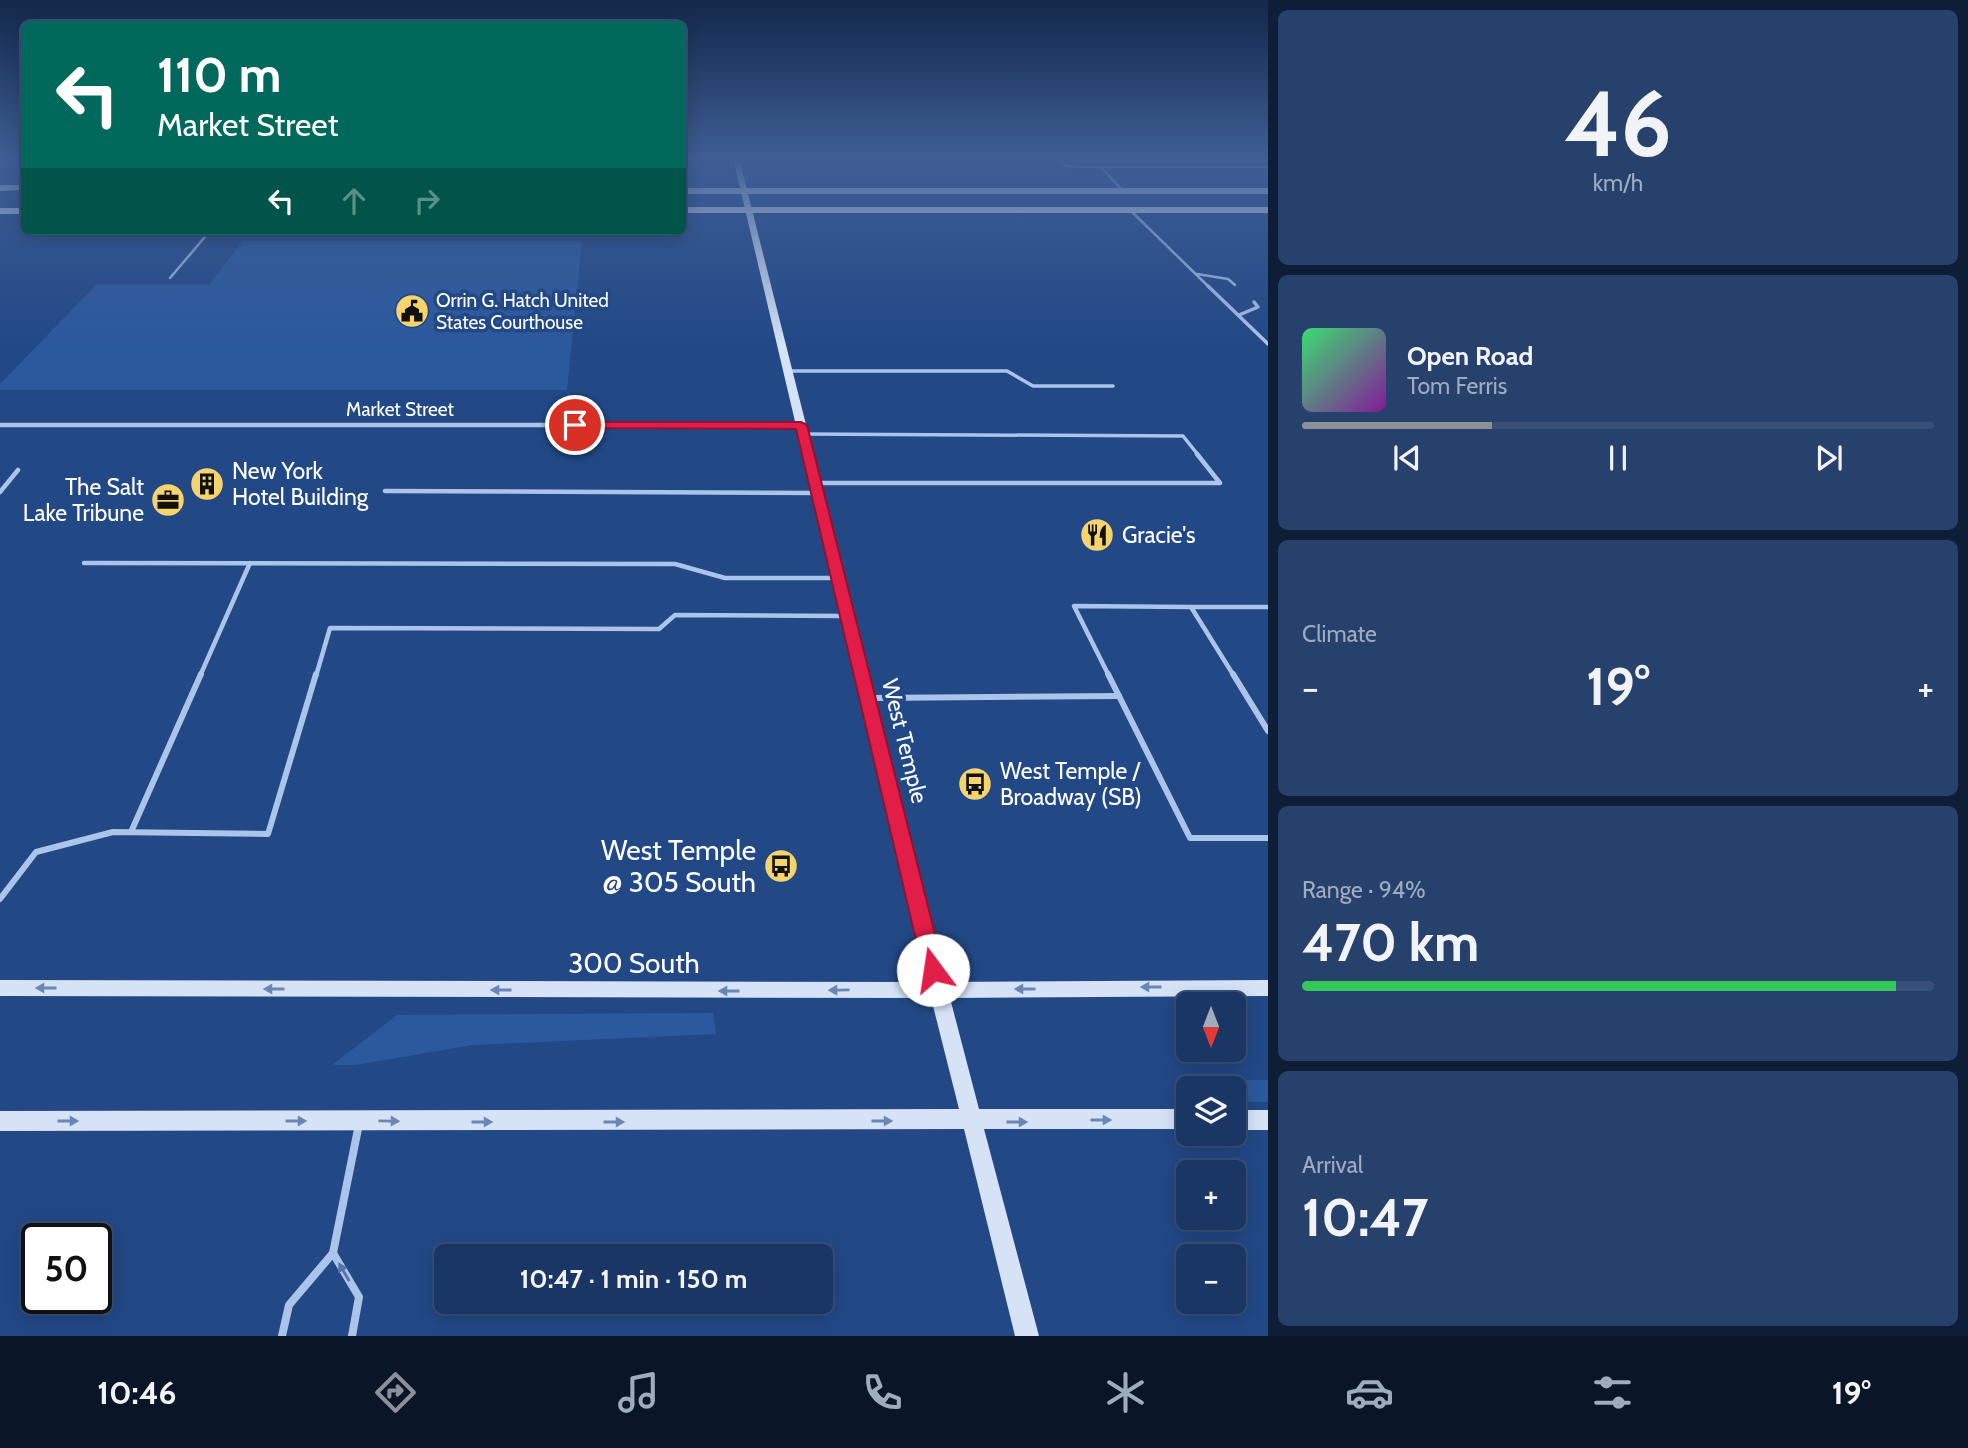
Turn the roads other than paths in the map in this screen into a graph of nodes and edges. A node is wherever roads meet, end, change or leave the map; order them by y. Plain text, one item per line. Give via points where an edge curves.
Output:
1 (751, 220) edge
2 (1141, 220) edge
3 (207, 235) edge
4 (1197, 274) junction
5 (170, 278) dead end
6 (1236, 285) dead end
7 (1254, 302) dead end
8 (1239, 316) junction
9 (1268, 344) edge
10 (787, 371) junction
11 (1113, 386) dead end
12 (0, 425) edge
13 (802, 430) junction
14 (18, 470) dead end
15 (816, 488) junction
16 (385, 491) dead end
17 (0, 492) edge
18 (84, 563) dead end
19 (250, 563) junction
20 (838, 578) junction
21 (1191, 607) junction
22 (1268, 607) edge
23 (847, 616) junction
24 (1119, 696) junction
25 (867, 698) junction
26 (1268, 732) edge
27 (131, 832) junction
28 (1268, 838) edge
29 (0, 899) edge
30 (0, 988) edge
31 (1268, 988) edge
32 (938, 989) junction
33 (1176, 1119) edge
34 (1246, 1120) edge
35 (1268, 1120) edge
36 (0, 1121) edge
37 (359, 1121) junction
38 (971, 1122) junction
39 (333, 1254) junction
40 (282, 1336) edge
41 (352, 1336) edge
42 (1027, 1336) edge

1 - 10 main road, West Temple
2 - 4 lane
3 - 5 lane
4 - 6 lane via 1228,279
4 - 8 lane
7 - 8 lane via 1258,307
8 - 9 lane
10 - 11 lane via 1007,372 1033,386
10 - 13 main road, West Temple
12 - 13 street, Market Street
13 - 15 main road, West Temple
13 - 15 lane via 1183,436 1220,483
14 - 17 lane
15 - 16 lane
15 - 20 main road, West Temple
18 - 19 lane
19 - 20 lane via 675,564 725,578
19 - 27 lane
20 - 23 main road, West Temple
21 - 22 lane
21 - 24 lane via 1074,606
21 - 26 lane
23 - 25 main road, West Temple
23 - 27 lane via 675,615 659,629 330,628 268,834
24 - 25 lane
24 - 28 lane via 1191,838
25 - 32 main road, West Temple
27 - 29 lane via 113,832 36,852
32 -> 30 main road, 300 South
31 -> 32 main road, 300 South
32 - 38 main road, West Temple
38 -> 33 main road
34 - 35 main road
36 -> 37 main road
37 -> 38 main road
37 - 39 lane
38 - 42 main road, West Temple
39 - 40 lane via 289,1305
41 -> 39 lane via 359,1297

